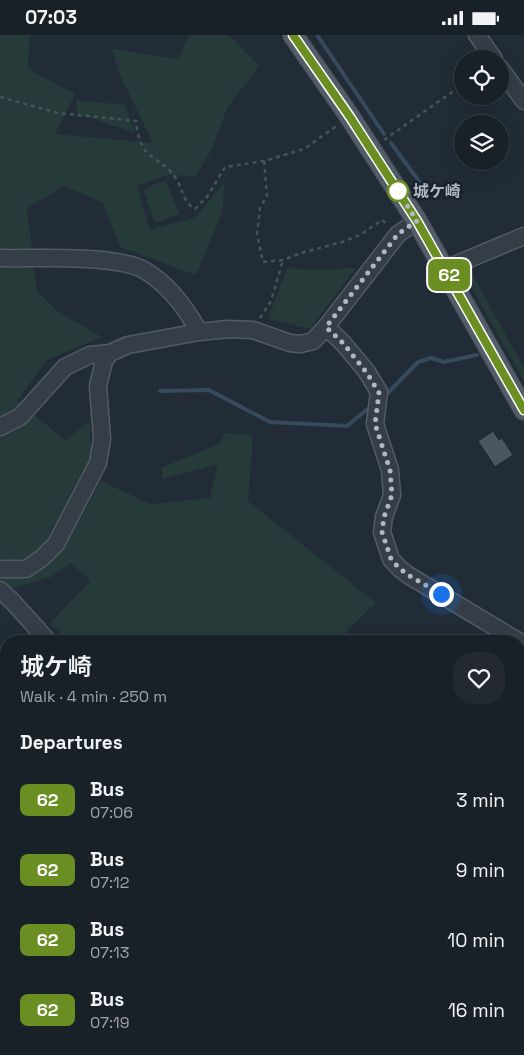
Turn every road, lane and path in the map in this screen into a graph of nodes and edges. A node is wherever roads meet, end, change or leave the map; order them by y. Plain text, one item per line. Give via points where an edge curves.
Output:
1 (293, 35) edge
2 (477, 35) edge
3 (488, 50) edge
4 (509, 80) edge
5 (454, 91) edge
6 (0, 97) edge
7 (524, 101) edge
8 (350, 117) junction
9 (371, 149) junction
10 (264, 161) junction
11 (417, 221) junction
12 (398, 234) junction
13 (524, 236) edge
14 (0, 258) edge
15 (283, 260) junction
16 (445, 269) junction
17 (326, 327) junction
18 (253, 331) junction
19 (199, 332) junction
20 (110, 353) junction
21 (524, 410) edge
22 (0, 427) edge
23 (0, 569) edge
24 (0, 590) edge
25 (43, 635) edge
26 (509, 635) edge

1 - 8 main road
2 - 3 street
4 - 7 street
5 - 9 path
6 - 10 path via 58,113 136,121 137,137 144,150 175,177 181,194 195,209 207,197 225,167
8 - 9 main road
8 - 10 path via 304,149
9 - 11 main road
10 - 15 path via 267,196 260,208 257,234 263,262
11 - 12 street
11 - 16 main road
12 - 15 path via 382,220 360,235
12 - 17 street
13 - 16 street
14 - 19 street via 115,261 143,269 166,287 188,312
15 - 18 path via 271,301
16 - 21 main road
17 - 18 street via 313,341 301,344
17 - 26 street via 343,343 379,393 375,424 390,470 392,495 382,532 391,559 408,575
18 - 19 street
19 - 20 street via 128,345
20 - 22 street via 90,355 65,367 20,417
20 - 23 street via 104,361 98,386 102,439 98,463 56,544 26,569
24 - 25 street

